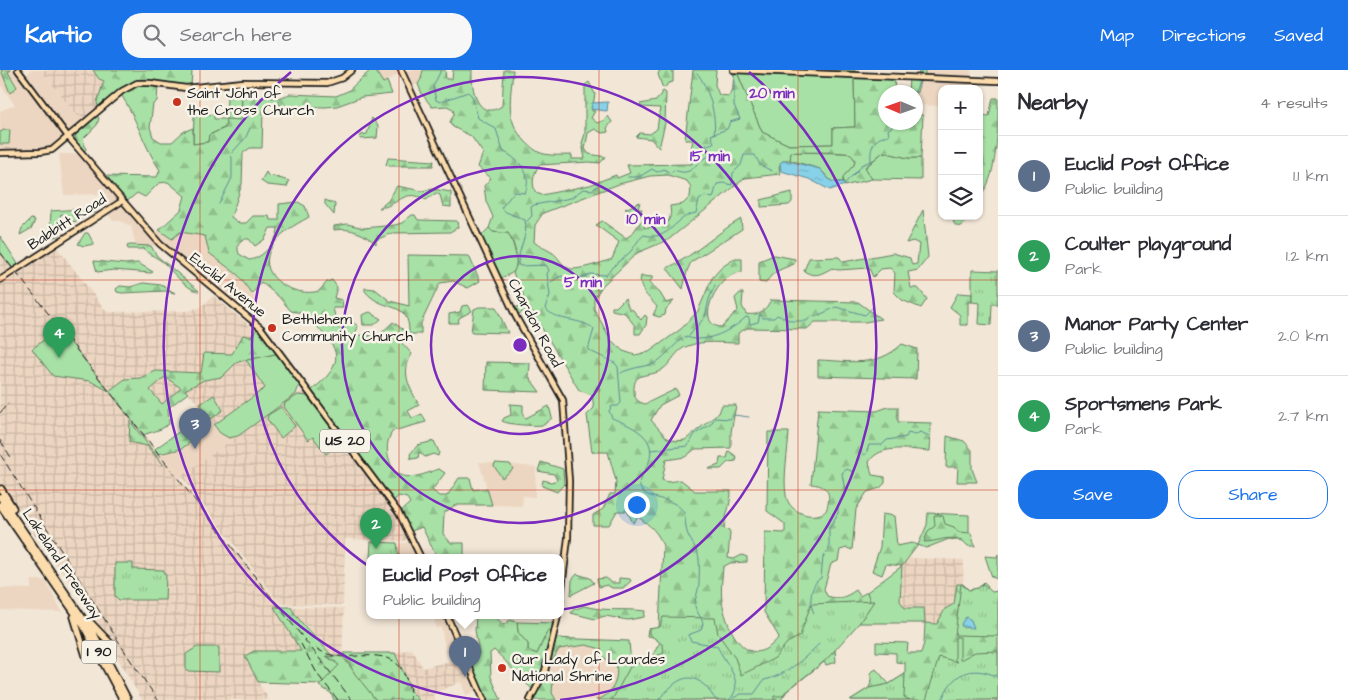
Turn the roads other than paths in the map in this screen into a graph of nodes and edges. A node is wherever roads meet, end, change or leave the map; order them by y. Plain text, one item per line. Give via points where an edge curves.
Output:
1 (18, 70) edge
2 (352, 70) edge
3 (401, 70) edge
4 (733, 70) edge
5 (998, 81) edge
6 (69, 138) junction
7 (0, 152) edge
8 (122, 201) junction
9 (0, 280) edge
10 (1, 489) edge
11 (0, 497) edge
12 (0, 505) edge
13 (0, 511) edge
14 (30, 543) junction
15 (419, 554) edge
16 (564, 571) edge
17 (72, 607) junction
18 (448, 619) edge
19 (557, 619) edge
20 (110, 643) dead end
21 (86, 656) dead end
22 (123, 700) edge
23 (128, 700) edge
24 (484, 700) edge
25 (530, 700) edge

1 - 6 main road, Euclid Avenue / US 20
2 - 6 main road via 328,83 243,82 186,88 137,84 122,91
3 - 16 main road, Chardon Road via 516,317 563,400 569,486
4 - 5 main road
6 - 7 main road via 46,152
6 - 8 main road, Euclid Avenue / US 20
8 - 9 main road, Babbitt Road
8 - 15 main road, Euclid Avenue / US 20 via 167,251 261,328 398,513
10 - 14 highway
11 - 14 highway, Lakeland Freeway / I 90
12 - 14 highway, Lakeland Freeway / I 90
13 - 14 highway
14 - 17 highway, Lakeland Freeway / I 90
17 - 20 highway
17 - 21 highway
17 - 22 highway, Lakeland Freeway / I 90
17 - 23 highway, Lakeland Freeway / I 90 via 104,650
18 - 24 main road
19 - 25 main road via 546,671

